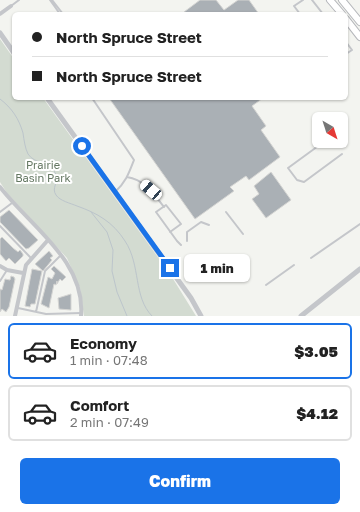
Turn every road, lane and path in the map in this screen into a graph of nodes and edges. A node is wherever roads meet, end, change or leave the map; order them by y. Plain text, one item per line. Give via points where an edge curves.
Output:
1 (19, 0) edge
2 (51, 0) edge
3 (303, 0) edge
4 (312, 0) edge
5 (330, 0) edge
6 (342, 0) edge
7 (11, 6) joint
8 (59, 12) edge
9 (61, 12) edge
10 (298, 12) edge
11 (321, 12) edge
12 (340, 12) edge
13 (0, 14) edge
14 (359, 20) edge
15 (348, 22) edge
16 (0, 33) edge
17 (360, 37) edge
18 (348, 45) edge
19 (12, 50) edge
20 (348, 53) edge
21 (48, 100) edge
22 (93, 100) edge
23 (315, 148) edge
24 (342, 154) dead end
25 (127, 178) junction
26 (0, 187) edge
27 (115, 192) junction
28 (12, 203) junction
29 (164, 207) junction
30 (0, 212) edge
31 (226, 212) dead end
32 (360, 224) edge
33 (209, 225) dead end
34 (0, 226) edge
35 (170, 232) junction
36 (242, 234) dead end
37 (48, 240) junction
38 (187, 241) dead end
39 (181, 246) dead end
40 (62, 255) junction
41 (31, 258) junction
42 (311, 258) dead end
43 (0, 266) edge
44 (294, 266) dead end
45 (360, 268) edge
46 (7, 270) junction
47 (24, 273) junction
48 (0, 281) edge
49 (266, 285) dead end
50 (16, 308) junction
51 (36, 312) junction
52 (82, 314) edge
53 (15, 316) edge
54 (200, 316) edge
55 (301, 316) edge

1 - 7 lane
2 - 8 lane
2 - 9 lane
3 - 10 lane via 294,6
4 - 11 lane
5 - 12 main road
6 - 14 main road
7 - 13 street
15 - 17 main road
16 - 19 street
18 - 20 lane via 352,50
21 - 27 street
22 - 25 lane via 134,160
23 - 24 lane via 288,168 297,180 304,182
25 - 27 lane
25 - 29 lane via 138,179 145,184
26 - 28 street
27 - 54 street via 191,298
28 - 30 lane
28 - 37 street
29 - 35 lane via 156,212
29 - 35 lane via 166,205 180,224
31 - 36 lane
32 - 42 lane
33 - 38 lane via 201,222 192,228 187,232
34 - 41 lane
35 - 39 lane
37 - 40 street
37 - 41 street
40 - 51 lane via 45,271
40 - 52 street via 78,287
41 - 47 street
43 - 46 street
44 - 49 lane
45 - 55 street
46 - 47 street
46 - 48 lane
47 - 50 street
50 - 51 lane
50 - 53 street
51 - 52 lane

